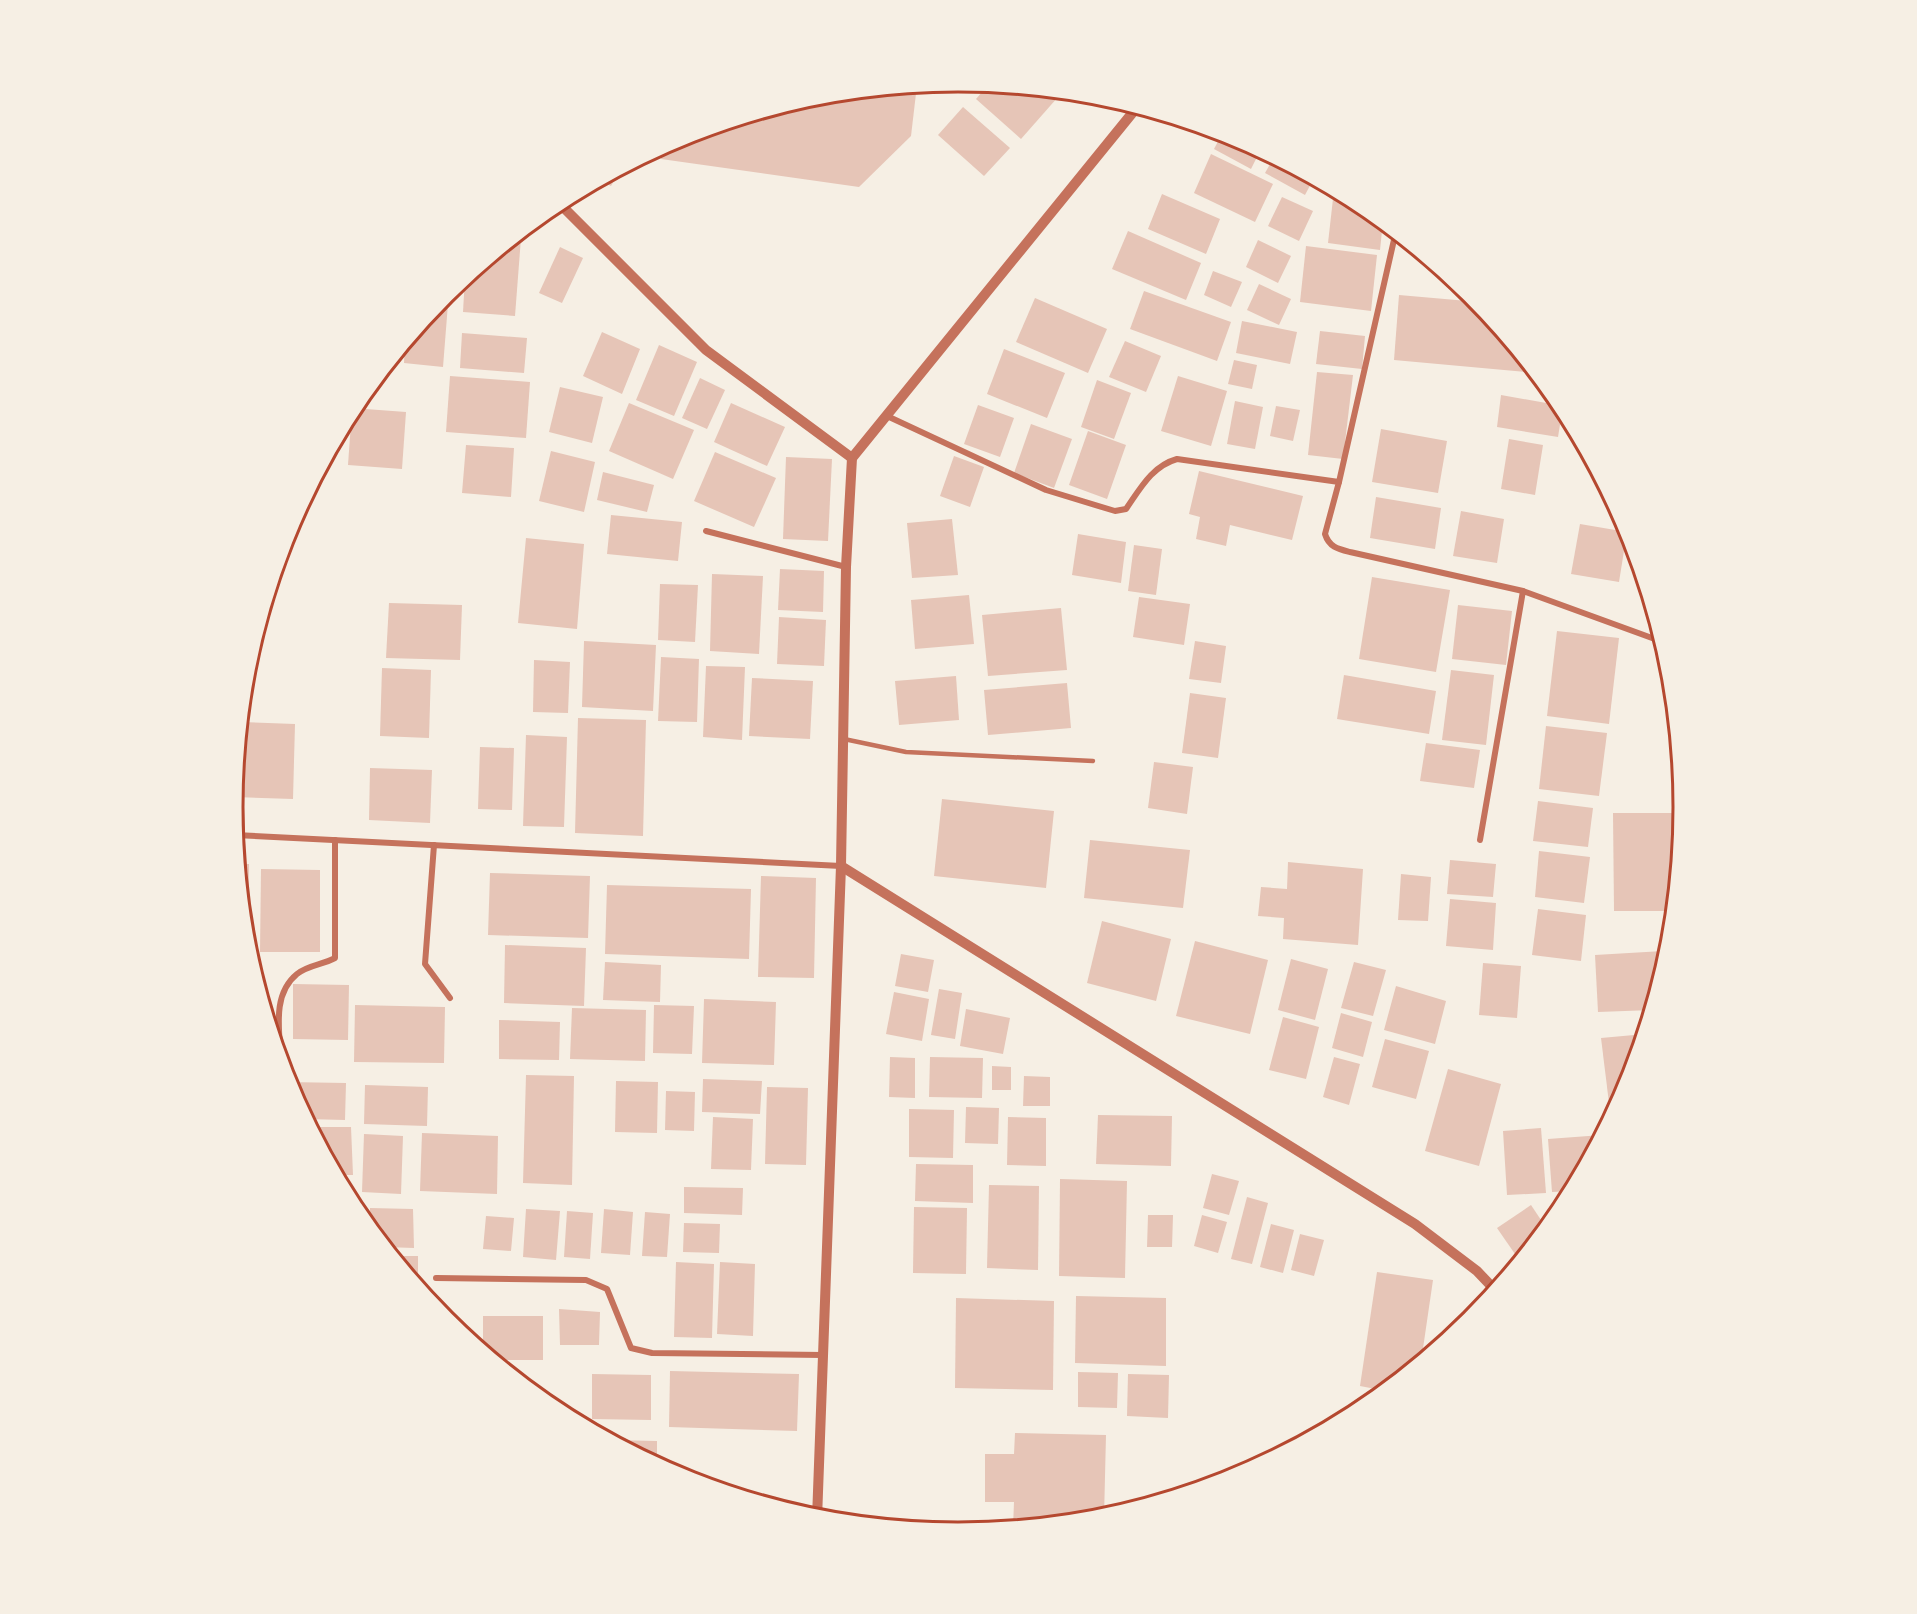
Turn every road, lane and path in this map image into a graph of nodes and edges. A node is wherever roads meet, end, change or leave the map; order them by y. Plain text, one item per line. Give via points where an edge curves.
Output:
1 (1132, 113) edge
2 (565, 209) edge
3 (1394, 239) edge
4 (886, 416) junction
5 (852, 458) junction
6 (1339, 482) junction
7 (706, 531) dead end
8 (846, 567) junction
9 (1523, 591) junction
10 (1654, 639) edge
11 (844, 739) junction
12 (1093, 761) dead end
13 (244, 835) edge
14 (335, 840) junction
15 (1480, 840) dead end
16 (434, 845) junction
17 (841, 866) junction
18 (450, 998) dead end
19 (280, 1034) edge
20 (436, 1278) dead end
21 (1490, 1285) edge
22 (823, 1355) junction
23 (817, 1509) edge

1 - 4 street
2 - 5 street via 706,350
3 - 6 street
4 - 5 street
4 - 6 street via 1046,490 1120,512 1152,473 1177,459
5 - 8 street
6 - 9 street via 1325,534 1327,542 1335,548
7 - 8 street
8 - 11 street
9 - 10 street
9 - 15 street
11 - 12 lane via 906,752
11 - 17 street
13 - 14 street
14 - 16 street
14 - 19 street via 335,958 309,967 286,986 279,1000
16 - 17 street
16 - 18 street via 424,964
17 - 21 street via 1415,1224
17 - 22 street
20 - 22 street via 586,1280 607,1289 631,1348 652,1353
22 - 23 street

